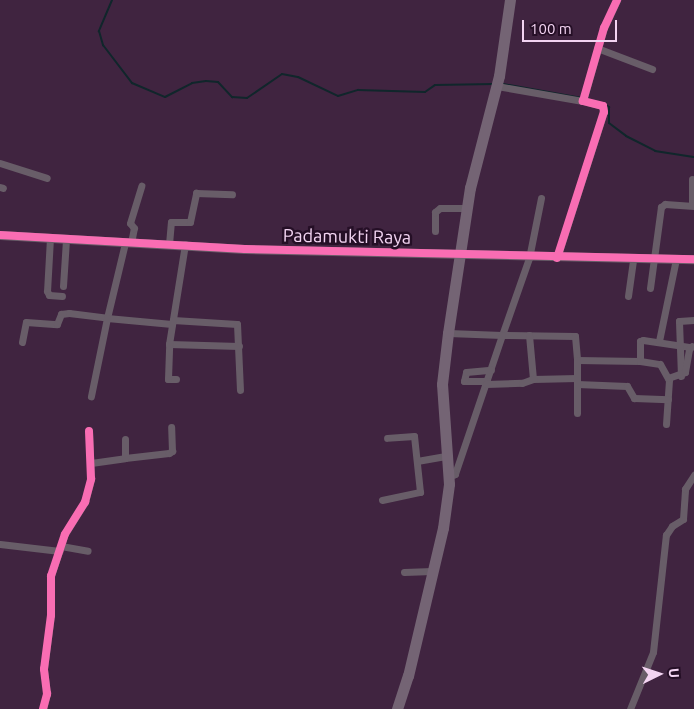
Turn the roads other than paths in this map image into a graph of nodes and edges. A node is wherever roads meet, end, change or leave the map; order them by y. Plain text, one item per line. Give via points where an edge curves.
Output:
1 (510, 0) edge
2 (617, 0) edge
3 (597, 48) junction
4 (652, 69) dead end
5 (497, 86) junction
6 (583, 101) junction
7 (0, 163) edge
8 (48, 178) dead end
9 (692, 179) dead end
10 (142, 186) dead end
11 (232, 194) dead end
12 (541, 198) dead end
13 (693, 206) edge
14 (468, 208) junction
15 (435, 231) dead end
16 (0, 235) edge
17 (50, 238) junction
18 (66, 239) junction
19 (128, 243) junction
20 (169, 244) junction
21 (185, 244) junction
22 (462, 254) junction
23 (529, 258) junction
24 (557, 258) junction
25 (655, 259) junction
26 (676, 259) junction
27 (694, 259) edge
28 (633, 260) junction
29 (63, 286) dead end
30 (650, 288) dead end
31 (62, 296) dead end
32 (628, 296) dead end
33 (107, 318) junction
34 (694, 320) edge
35 (172, 322) junction
36 (448, 333) junction
37 (502, 335) junction
38 (529, 336) junction
39 (659, 341) junction
40 (22, 342) dead end
41 (170, 344) junction
42 (678, 345) junction
43 (239, 346) junction
44 (692, 346) edge
45 (577, 360) junction
46 (640, 361) junction
47 (491, 370) junction
48 (680, 376) junction
49 (668, 378) junction
50 (176, 379) dead end
51 (533, 379) junction
52 (577, 381) junction
53 (487, 383) junction
54 (240, 390) dead end
55 (91, 396) dead end
56 (668, 399) junction
57 (577, 413) dead end
58 (666, 424) dead end
59 (171, 427) dead end
60 (89, 431) dead end
61 (387, 438) dead end
62 (125, 439) dead end
63 (446, 456) junction
64 (124, 458) junction
65 (417, 461) junction
66 (91, 463) junction
67 (694, 475) edge
68 (448, 477) junction
69 (382, 500) dead end
70 (0, 544) edge
71 (61, 548) junction
72 (88, 551) dead end
73 (432, 571) junction
74 (404, 572) dead end
75 (43, 709) edge
76 (397, 709) edge
77 (630, 709) edge

1 - 5 main road
2 - 3 street
3 - 4 street
3 - 6 street
5 - 6 street
5 - 14 main road
6 - 24 street via 603,106 604,112
7 - 8 street
9 - 13 street
10 - 19 street via 130,223 134,228
11 - 20 street via 196,193 190,222 172,222
12 - 23 street
13 - 25 street via 661,207
14 - 15 street via 440,208 436,212
14 - 22 main road
16 - 17 street, Padamukti Raya
17 - 18 street, Padamukti Raya
17 - 31 street via 46,291 49,295
18 - 19 street, Padamukti Raya
18 - 29 street
19 - 20 street, Padamukti Raya
19 - 33 street
20 - 21 street, Padamukti Raya
21 - 22 street, Padamukti Raya
21 - 35 street
22 - 23 street, Padamukti Raya
22 - 36 main road
23 - 24 street, Padamukti Raya
23 - 37 street
24 - 28 street, Padamukti Raya
25 - 26 street, Padamukti Raya
25 - 28 street, Padamukti Raya
25 - 30 street
26 - 27 street, Padamukti Raya
26 - 39 street
28 - 32 street
33 - 35 street
33 - 40 street via 69,313 62,314 57,324 26,322
33 - 55 street
34 - 42 street via 679,320
35 - 41 street
35 - 43 street via 236,323
36 - 37 street
36 - 63 main road via 442,384
37 - 38 street
37 - 47 street
38 - 45 street via 575,336
38 - 51 street
39 - 42 street
39 - 46 street via 640,341
41 - 43 street
41 - 50 street via 168,379
42 - 44 street
42 - 48 street
43 - 54 street
44 - 48 street via 685,372
45 - 46 street
45 - 52 street
46 - 49 street via 660,364
47 - 53 street
47 - 53 street via 466,372 464,381
48 - 49 street
49 - 56 street
51 - 52 street
51 - 53 street via 522,383
52 - 56 street via 628,386 634,398
52 - 57 street
53 - 68 street via 455,474
56 - 58 street
59 - 64 street via 172,451 169,453
60 - 66 street
61 - 65 street via 414,436
62 - 64 street
63 - 65 street
63 - 68 main road
64 - 66 street
65 - 69 street via 420,493
66 - 71 street via 85,502 69,527
67 - 77 street via 685,489 683,519 666,535 653,652
68 - 73 main road via 443,528
70 - 71 street
71 - 72 street
71 - 75 street via 51,576 51,614 44,669 47,694
73 - 74 street
73 - 76 main road via 408,676

